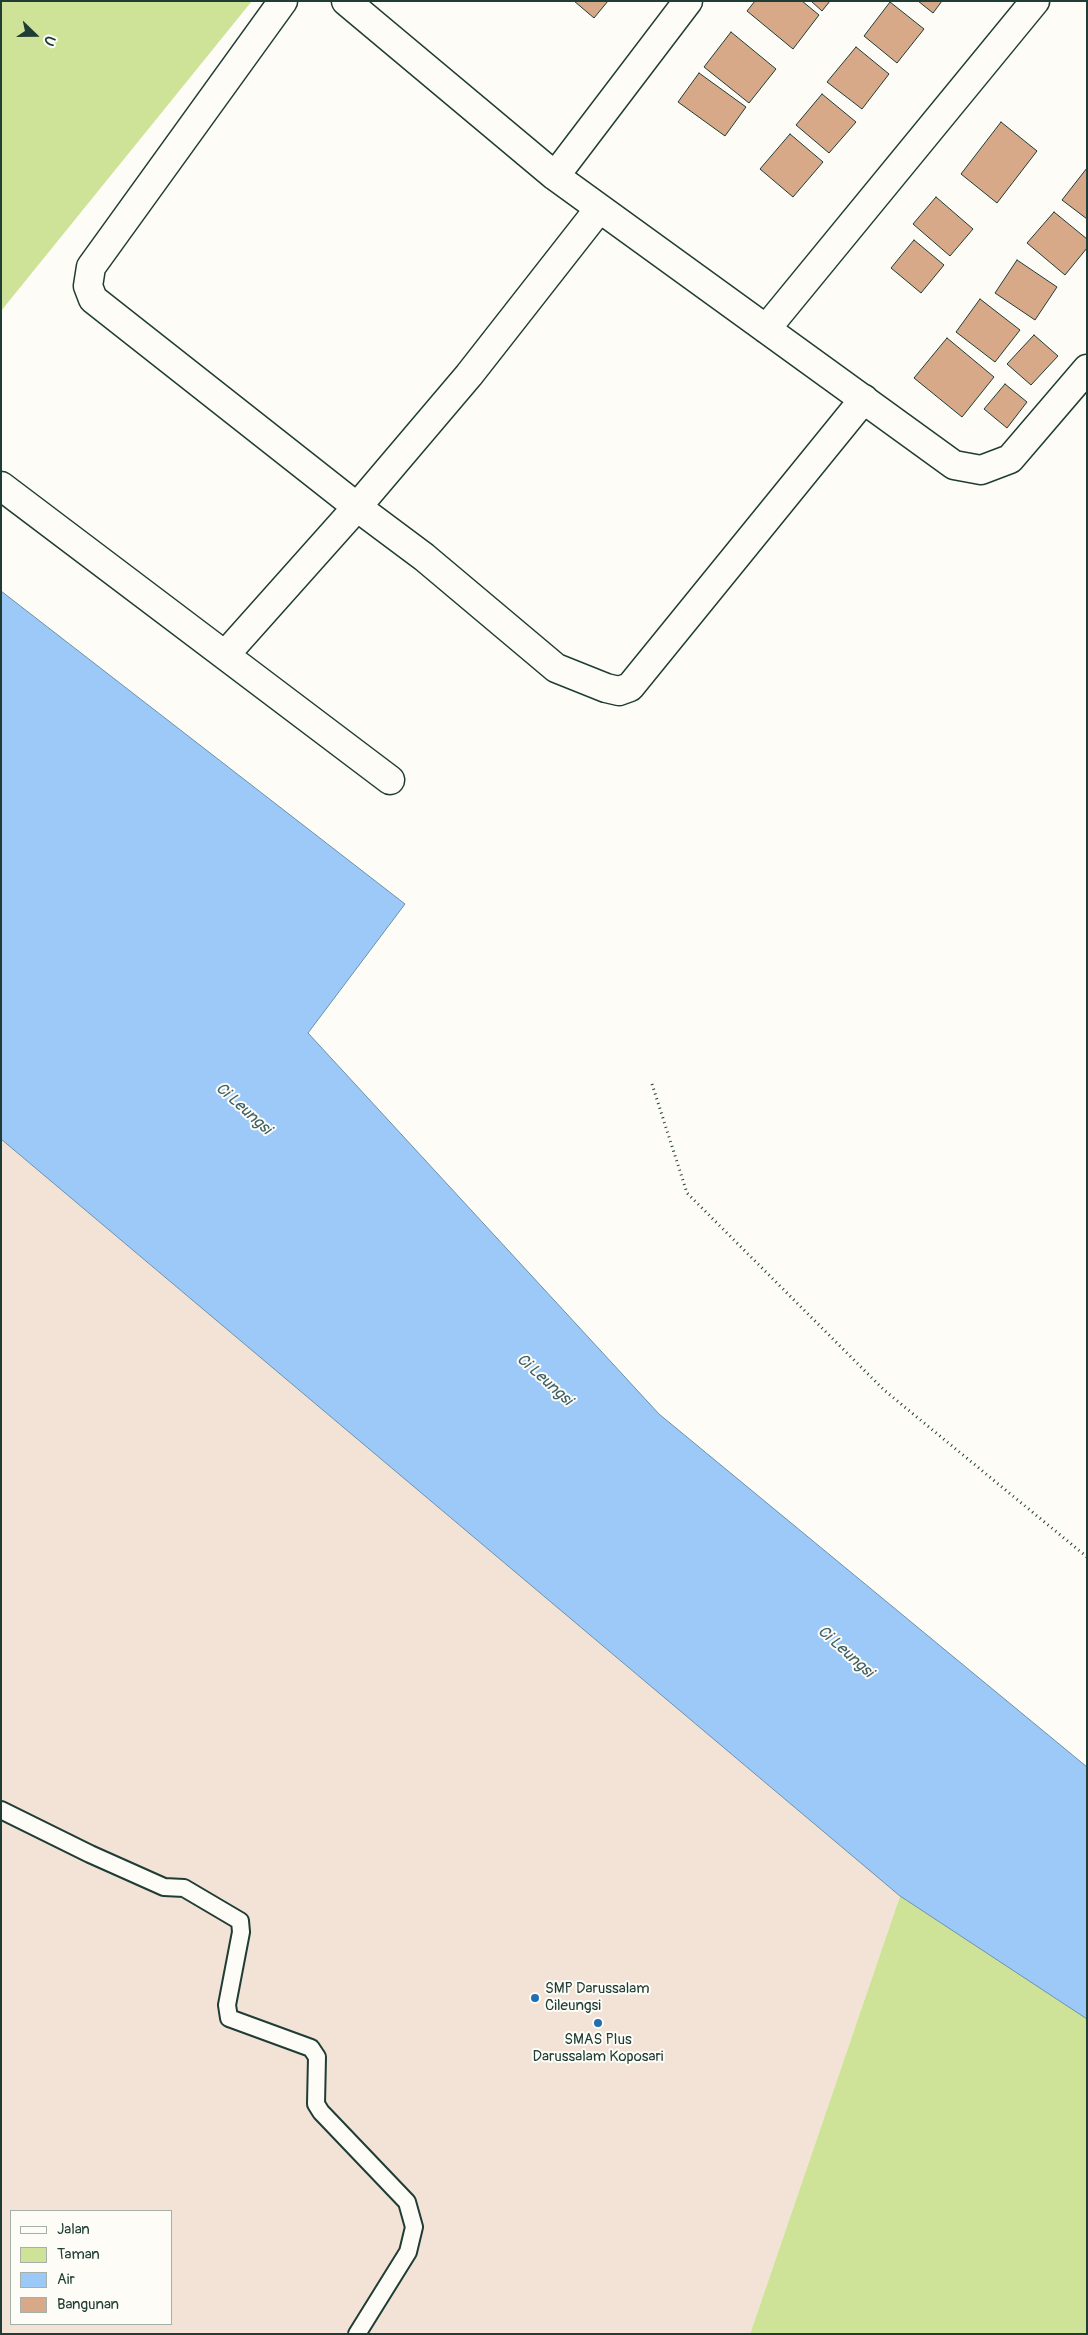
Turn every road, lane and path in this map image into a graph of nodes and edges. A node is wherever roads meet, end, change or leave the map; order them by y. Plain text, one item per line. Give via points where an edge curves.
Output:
1 (283, 1) edge
2 (346, 1) edge
3 (688, 1) edge
4 (1035, 1) edge
5 (555, 176) junction
6 (599, 209) junction
7 (766, 329) junction
8 (1087, 369) edge
9 (864, 399) junction
10 (1, 486) edge
11 (357, 507) junction
12 (224, 655) junction
13 (390, 780) dead end
14 (652, 1084) dead end
15 (1087, 1557) edge
16 (1, 1810) edge
17 (357, 2334) edge

1 - 11 street via 91,267 88,286 93,299
2 - 5 street
3 - 5 street
4 - 7 street
5 - 6 street
6 - 7 street
6 - 11 street via 469,375
7 - 9 street
8 - 9 street via 1010,459 981,470 954,465
9 - 11 street via 630,686 619,691 556,668 424,557
10 - 12 street
11 - 12 street
12 - 13 street
14 - 15 path via 687,1193 884,1390
16 - 17 lane via 164,1887 184,1888 240,1921 241,1932 227,2005 229,2018 311,2048 317,2057 316,2104 320,2112 408,2202 414,2227 408,2252

